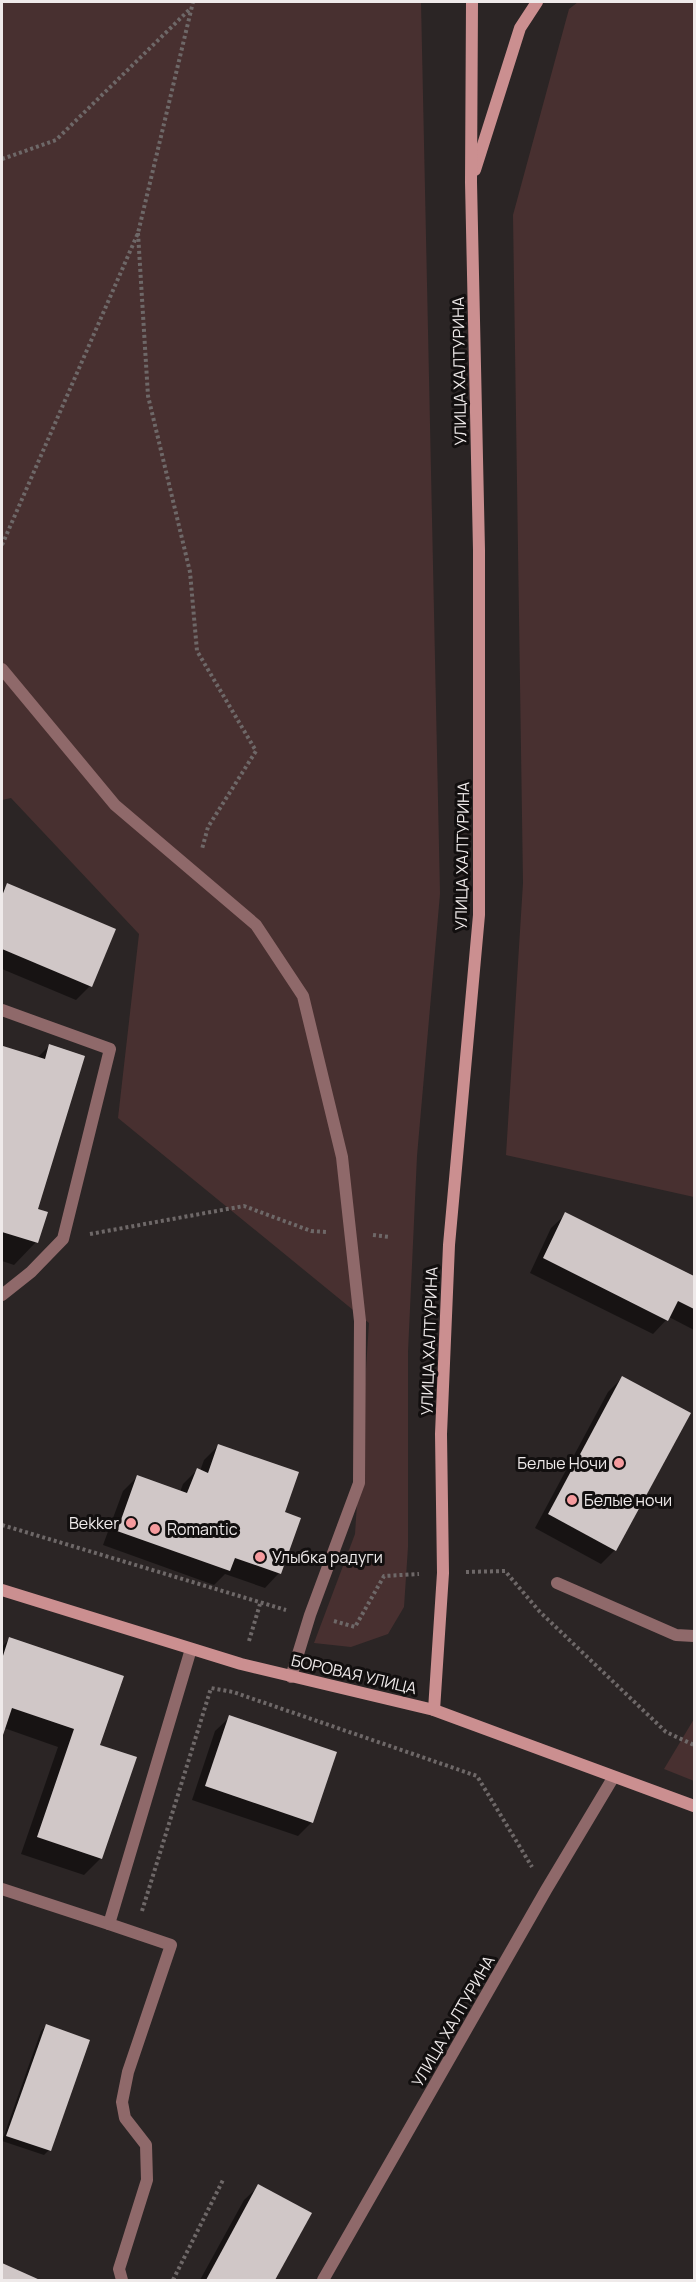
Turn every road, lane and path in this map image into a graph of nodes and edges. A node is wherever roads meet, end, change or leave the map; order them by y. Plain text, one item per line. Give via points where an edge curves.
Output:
1 (193, 2) edge
2 (472, 2) edge
3 (537, 2) edge
4 (192, 8) junction
5 (2, 159) edge
6 (471, 182) junction
7 (138, 233) junction
8 (2, 544) edge
9 (2, 669) edge
10 (195, 873) junction
11 (2, 1010) edge
12 (350, 1232) junction
13 (390, 1237) dead end
14 (63, 1239) junction
15 (2, 1295) edge
16 (2, 1525) edge
17 (444, 1573) junction
18 (384, 1576) dead end
19 (557, 1583) dead end
20 (2, 1590) edge
21 (260, 1604) dead end
22 (694, 1636) edge
23 (192, 1649) junction
24 (291, 1677) junction
25 (434, 1710) junction
26 (694, 1745) edge
27 (613, 1778) junction
28 (694, 1806) edge
29 (2, 1889) edge
30 (546, 1890) junction
31 (109, 1924) junction
32 (135, 1933) junction
33 (223, 2180) dead end
34 (122, 2280) edge
35 (173, 2280) edge
36 (323, 2280) edge

1 - 4 path
2 - 6 main road, УЛИЦА ХАЛТУРИНА
3 - 6 main road via 520,28
4 - 5 path via 56,140
4 - 7 path
6 - 17 main road, УЛИЦА ХАЛТУРИНА via 479,562 479,915 449,1245 441,1434
7 - 8 path
7 - 10 path via 148,396 190,572 197,651 256,751 208,827
9 - 10 lane via 116,805
10 - 12 lane via 256,925 303,996 342,1157
11 - 14 lane via 110,1049
12 - 13 path
12 - 14 path via 311,1231 244,1206
12 - 24 lane via 360,1321 359,1483
14 - 15 lane
16 - 21 path
17 - 18 path
17 - 25 main road, УЛИЦА ХАЛТУРИНА
17 - 26 path via 505,1571 540,1612 666,1732
19 - 22 lane via 676,1635
20 - 23 main road, БОРОВАЯ УЛИЦА
23 - 24 main road, БОРОВАЯ УЛИЦА
23 - 31 lane
24 - 25 main road, БОРОВАЯ УЛИЦА
25 - 27 main road, БОРОВАЯ УЛИЦА
27 - 28 main road, БОРОВАЯ УЛИЦА
27 - 30 lane, УЛИЦА ХАЛТУРИНА
29 - 31 lane
30 - 32 path via 477,1776 233,1692 211,1688
30 - 36 lane, УЛИЦА ХАЛТУРИНА
31 - 32 lane
32 - 34 lane via 171,1945 128,2072 122,2102 125,2118 147,2145 147,2180 119,2269
33 - 35 path

